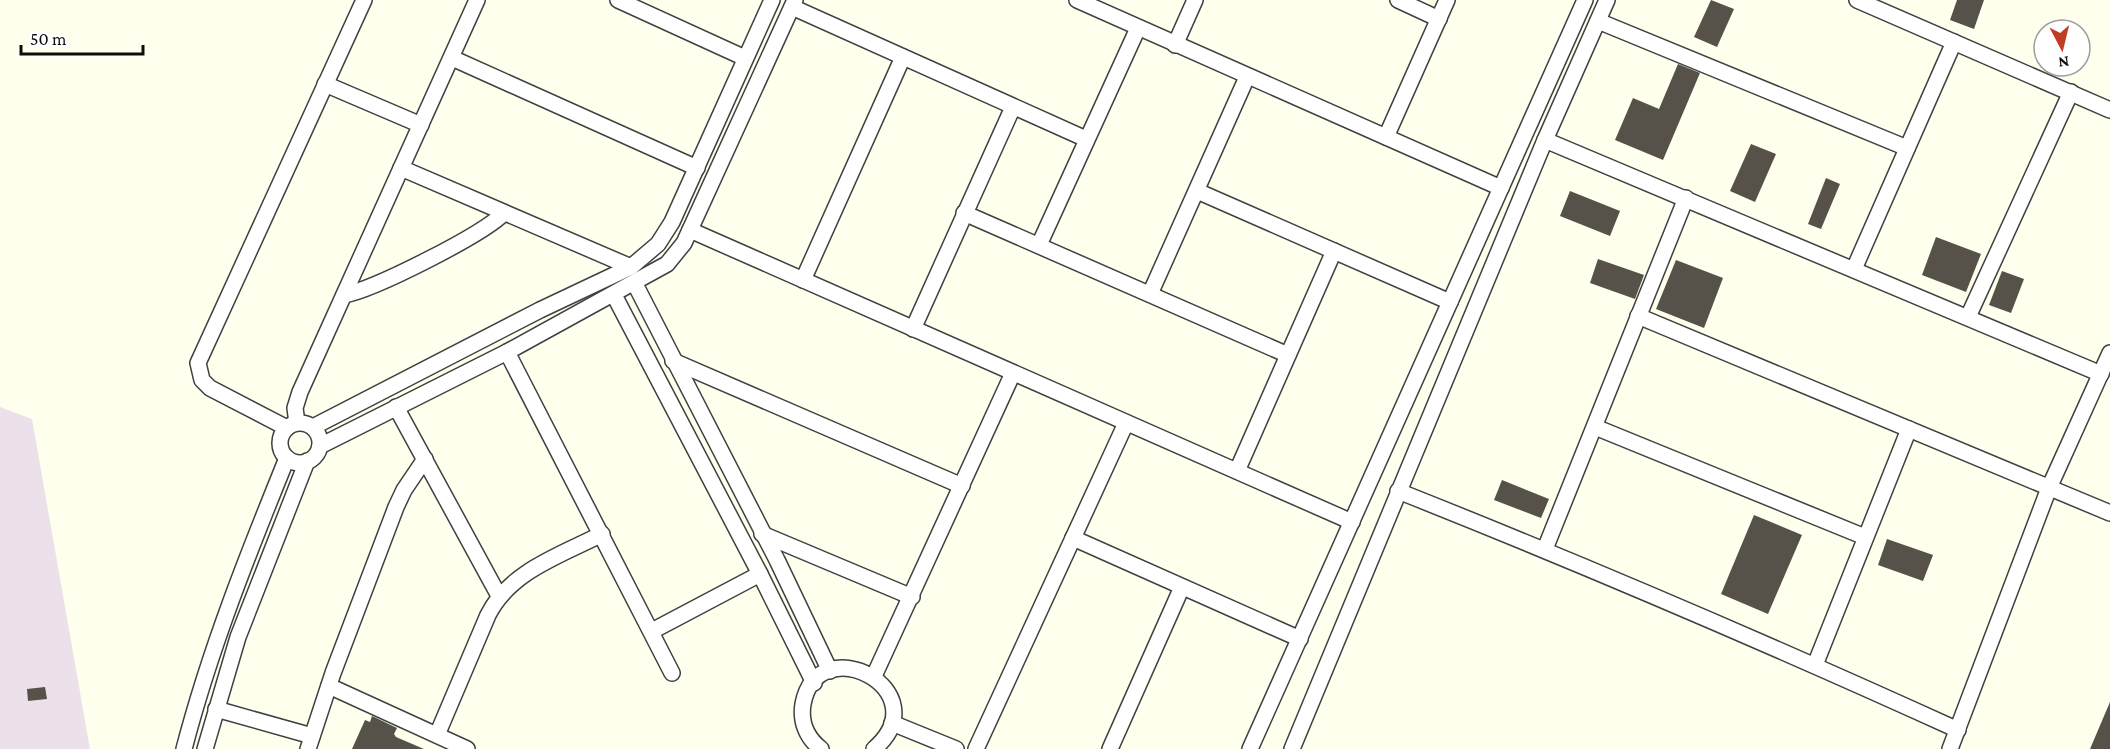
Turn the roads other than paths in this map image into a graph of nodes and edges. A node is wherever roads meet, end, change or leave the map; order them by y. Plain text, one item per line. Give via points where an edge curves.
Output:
1 (364, 0) edge
2 (477, 0) edge
3 (618, 0) edge
4 (772, 0) edge
5 (1077, 0) edge
6 (1195, 0) edge
7 (1398, 0) edge
8 (1447, 0) edge
9 (1585, 0) edge
10 (1607, 0) edge
11 (1857, 0) edge
12 (793, 3) edge
13 (1439, 19) junction
14 (1598, 21) junction
15 (1138, 28) junction
16 (1954, 42) junction
17 (1175, 45) junction
18 (903, 57) junction
19 (452, 58) junction
20 (745, 58) junction
21 (1247, 77) junction
22 (325, 84) junction
23 (2071, 92) junction
24 (1013, 106) junction
25 (2110, 110) edge
26 (421, 125) junction
27 (1386, 137) junction
28 (1086, 139) junction
29 (1545, 140) junction
30 (1907, 148) junction
31 (401, 168) junction
32 (697, 168) junction
33 (1501, 188) junction
34 (1197, 191) junction
35 (1686, 198) junction
36 (504, 213) junction
37 (964, 213) junction
38 (690, 230) junction
39 (1039, 245) junction
40 (1334, 251) junction
41 (631, 267) junction
42 (1854, 269) junction
43 (803, 280) junction
44 (634, 284) junction
45 (1150, 294) junction
46 (344, 295) junction
47 (614, 295) junction
48 (1450, 302) junction
49 (1638, 316) junction
50 (1968, 317) junction
51 (913, 329) junction
52 (507, 352) junction
53 (2110, 353) edge
54 (1288, 355) junction
55 (673, 361) junction
56 (1013, 373) junction
57 (2101, 374) junction
58 (396, 407) junction
59 (1126, 423) junction
60 (292, 426) junction
61 (313, 427) junction
62 (1595, 427) junction
63 (1909, 429) junction
64 (320, 446) junction
65 (287, 458) junction
66 (425, 459) junction
67 (307, 461) junction
68 (1237, 471) junction
69 (962, 486) junction
70 (2049, 488) junction
71 (1398, 491) junction
72 (2110, 513) edge
73 (1352, 522) junction
74 (602, 534) junction
75 (762, 534) junction
76 (256, 535) junction
77 (1865, 537) junction
78 (1072, 538) junction
79 (273, 543) junction
80 (1545, 549) junction
81 (760, 574) junction
82 (1182, 587) junction
83 (499, 596) junction
84 (912, 597) junction
85 (652, 631) junction
86 (1300, 639) junction
87 (1815, 665) junction
88 (830, 671) junction
89 (672, 673) dead end
90 (874, 676) junction
91 (814, 683) junction
92 (329, 686) junction
93 (216, 709) junction
94 (892, 723) junction
95 (1958, 730) junction
96 (437, 735) junction
97 (310, 742) edge
98 (883, 747) edge
99 (818, 748) edge
100 (184, 749) edge
101 (205, 749) edge
102 (467, 749) edge
103 (956, 749) edge
104 (976, 749) edge
105 (1110, 749) edge
106 (1250, 749) edge
107 (1292, 749) edge
108 (1950, 749) edge

1 - 22 street
2 - 19 street
3 - 20 street
4 - 20 street
5 - 15 street
6 - 17 street
7 - 13 street
8 - 13 street
9 - 33 street
10 - 14 street
11 - 16 street
12 - 18 street
12 - 38 street
13 - 27 street
14 - 29 street
14 - 30 street
15 - 17 street
15 - 28 street
16 - 23 street
16 - 30 street
17 - 21 street
18 - 24 street
18 - 43 street
19 - 26 street
19 - 32 street
20 - 32 street
21 - 27 street
21 - 34 street
22 - 26 street
22 - 60 street via 198,363 202,380 210,388
23 - 25 street
23 - 50 street
24 - 28 street
24 - 37 street
26 - 31 street
27 - 33 street
28 - 39 street
29 - 35 street
29 - 71 street
30 - 42 street
31 - 36 street
31 - 46 street
32 - 41 street via 666,233 650,253
33 - 48 street
34 - 40 street
34 - 45 street
35 - 42 street
35 - 49 street
36 - 41 street
36 - 46 street via 482,230 373,286
37 - 39 street
37 - 51 street
38 - 43 street
38 - 44 street via 667,264
39 - 45 street
40 - 48 street
40 - 54 street
41 - 61 street
42 - 50 street
43 - 51 street
44 - 47 street
44 - 55 street
45 - 54 street
46 - 60 street via 297,400
47 - 52 street
47 - 81 street
48 - 73 street
49 - 62 street
49 - 63 street
50 - 57 street
51 - 56 street
52 - 58 street
52 - 74 street
53 - 57 street
54 - 68 street
55 - 69 street
55 - 75 street
56 - 59 street
56 - 69 street
57 - 70 street
58 - 64 street
58 - 66 street
59 - 68 street
59 - 78 street
60 - 61 street
60 - 65 street via 280,440
61 - 64 street
62 - 77 street
62 - 80 street
63 - 70 street
63 - 77 street
64 - 67 street
65 - 67 street via 300,463
65 - 76 street
66 - 83 street
66 - 92 street via 396,507
67 - 79 street
68 - 73 street
69 - 84 street
70 - 72 street
70 - 95 street
71 - 80 street
71 - 107 street
73 - 86 street
74 - 83 street via 521,576
74 - 85 street
75 - 84 street
75 - 88 street
76 - 79 street
76 - 100 street via 216,640
77 - 87 street
78 - 82 street
78 - 104 street
79 - 93 street
80 - 87 street
81 - 85 street
81 - 91 street
82 - 86 street
82 - 105 street
83 - 96 street
84 - 90 street
85 - 89 street
86 - 106 street
87 - 95 street
88 - 90 street via 857,668
88 - 91 street
90 - 94 street via 892,702
91 - 99 street via 802,710 806,729
92 - 96 street
92 - 97 street
93 - 97 street
93 - 101 street
94 - 98 street
94 - 103 street
95 - 108 street
96 - 102 street

